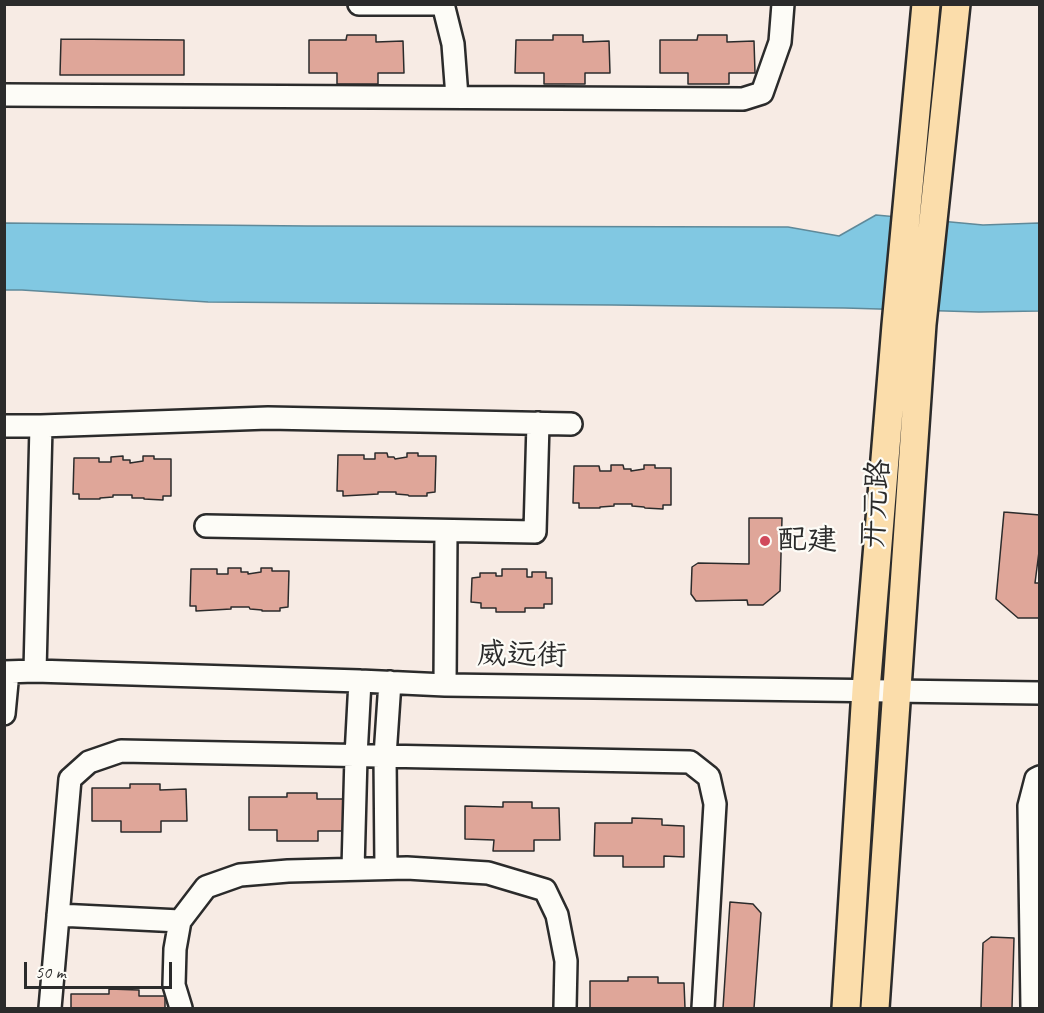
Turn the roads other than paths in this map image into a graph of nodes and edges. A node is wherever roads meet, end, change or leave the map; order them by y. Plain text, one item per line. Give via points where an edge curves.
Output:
1 (359, 4) edge
2 (438, 4) edge
3 (443, 4) edge
4 (783, 4) edge
5 (926, 4) edge
6 (957, 4) edge
7 (4, 95) edge
8 (457, 97) junction
9 (909, 324) junction
10 (538, 423) junction
11 (571, 424) dead end
12 (4, 426) edge
13 (41, 426) junction
14 (206, 526) dead end
15 (446, 531) junction
16 (35, 671) junction
17 (6, 672) edge
18 (360, 681) junction
19 (390, 682) junction
20 (445, 685) junction
21 (866, 690) junction
22 (897, 692) junction
23 (1040, 693) edge
24 (4, 714) edge
25 (356, 756) junction
26 (385, 756) junction
27 (1040, 777) edge
28 (386, 868) junction
29 (353, 869) junction
30 (58, 915) junction
31 (180, 921) junction
32 (1035, 979) edge
33 (50, 1008) edge
34 (181, 1008) edge
35 (565, 1008) edge
36 (703, 1008) edge
37 (846, 1008) edge
38 (875, 1008) edge
39 (1032, 1008) edge

1 - 2 street
3 - 8 street via 453,44
4 - 8 street via 780,42 762,93 743,99
5 - 9 main road, 开元路 via 908,200
6 - 9 main road, 开元路 via 936,202
7 - 8 street
9 - 21 main road, 开元路
9 - 22 main road, 开元路
10 - 11 street
10 - 13 street via 268,417
10 - 15 street via 535,532
12 - 13 street
13 - 16 street
14 - 15 street
15 - 20 street
16 - 17 street, 威远街
16 - 18 street, 威远街
17 - 24 street
18 - 19 street, 威远街
18 - 25 street
19 - 20 street, 威远街
19 - 26 street
20 - 21 street, 威远街
21 - 22 street, 威远街
21 - 37 main road, 开元路
22 - 23 street, 威远街
22 - 38 main road, 开元路
25 - 26 street
25 - 29 street
25 - 30 street via 121,751 89,762 70,779
26 - 28 street
26 - 36 street via 690,762 703,772 709,777 715,804
27 - 32 street via 1036,779 1029,806
28 - 29 street
28 - 35 street via 489,873 545,890 557,915 566,961
29 - 31 street via 240,875 206,887
30 - 31 street
30 - 33 street
31 - 34 street via 174,985
32 - 39 street

